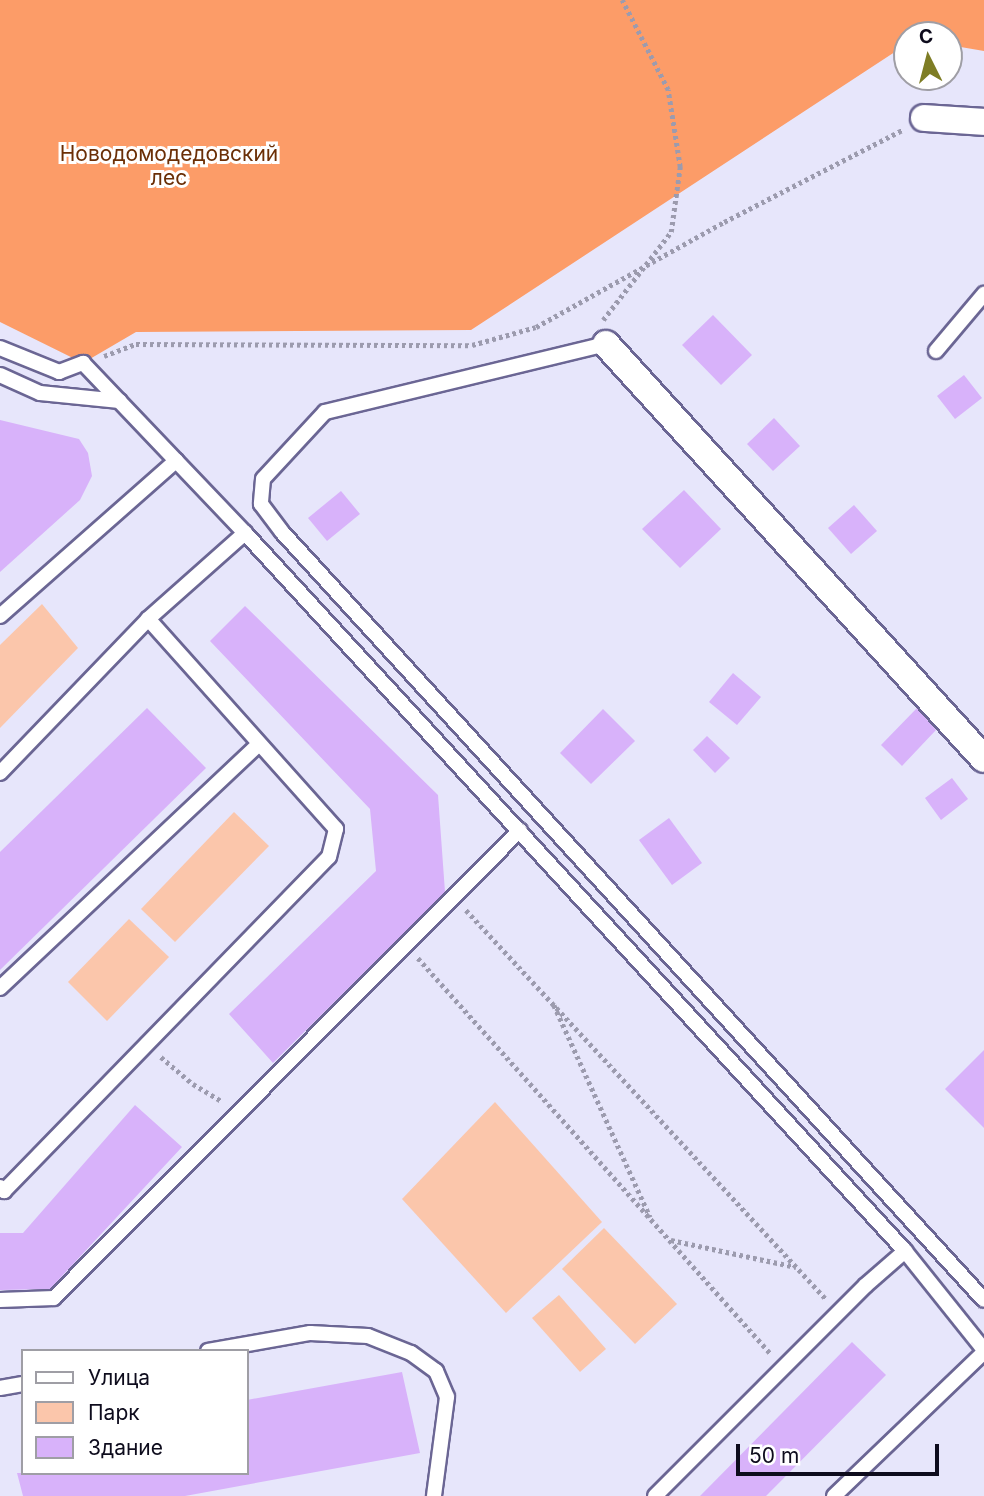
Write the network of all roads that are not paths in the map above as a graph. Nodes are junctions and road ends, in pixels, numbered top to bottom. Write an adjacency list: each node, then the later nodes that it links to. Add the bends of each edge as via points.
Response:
1 (924, 118): 2 (street)
2 (984, 122)
3 (984, 294): 6 (lane)
4 (606, 344): 14 (street); 21 (lane, via 325,412 264,479 261,503)
5 (0, 348): 8 (lane, via 59,372 83,363)
6 (936, 351)
7 (0, 375): 8 (lane, via 40,393)
8 (120, 401): 9 (lane)
9 (176, 461): 10 (lane); 11 (lane)
10 (245, 533): 12 (lane); 16 (lane)
11 (0, 616)
12 (148, 619): 13 (lane); 15 (lane)
13 (260, 744): 17 (lane); 18 (lane, via 336,829 329,858 4,1191)
14 (984, 759)
15 (0, 773)
16 (520, 830): 19 (lane); 20 (lane, via 54,1298)
17 (0, 988)
18 (0, 1187)
19 (905, 1251): 23 (lane); 27 (lane)
20 (0, 1300)
21 (984, 1300)
22 (219, 1349): 26 (lane, via 310,1333 368,1336 411,1353 436,1371 447,1397)
23 (984, 1351): 28 (lane)
24 (21, 1384): 25 (lane)
25 (0, 1388)
26 (434, 1496)
27 (655, 1496)
28 (834, 1496)

